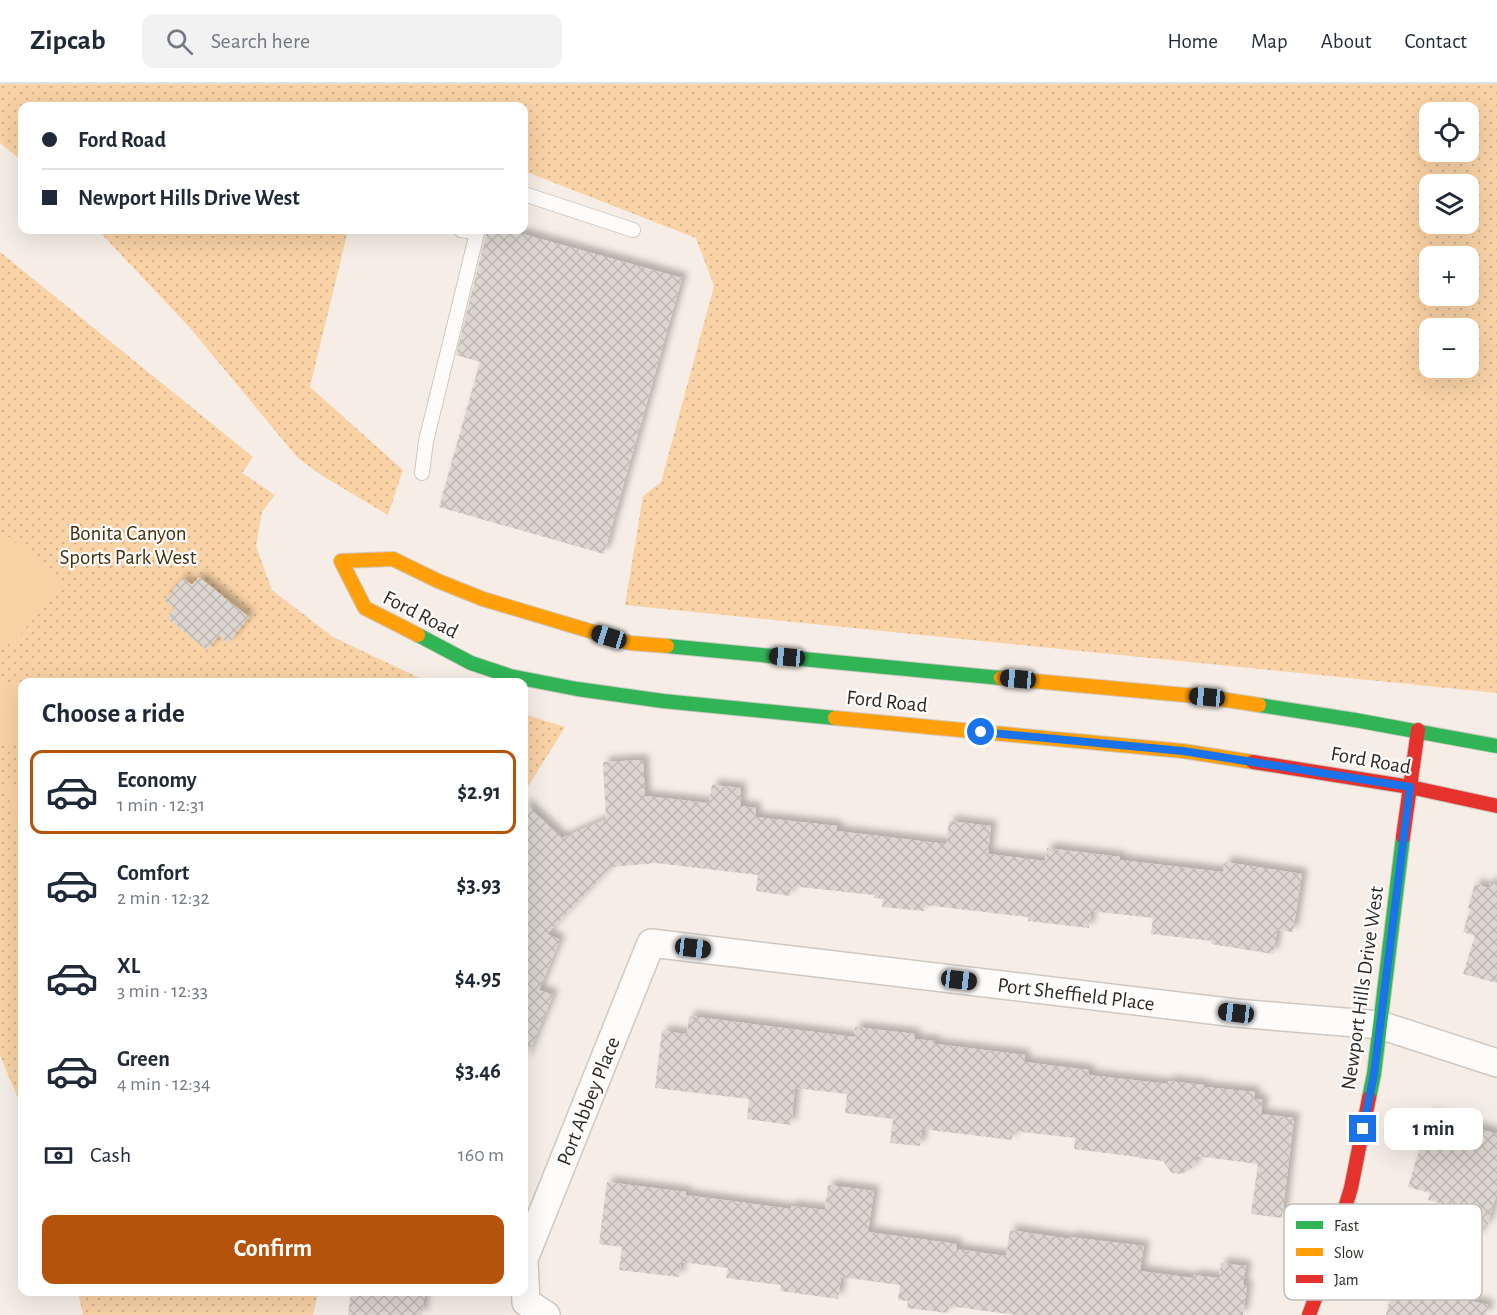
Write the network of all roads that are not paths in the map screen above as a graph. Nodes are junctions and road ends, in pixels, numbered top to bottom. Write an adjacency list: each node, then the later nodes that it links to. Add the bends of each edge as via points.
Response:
1 (528, 195): 2 (lane)
2 (633, 230)
3 (477, 234): 4 (lane, via 426,441)
4 (422, 473)
5 (520, 678): 7 (street, Ford Road, via 471,663 365,609 341,561 393,559 483,599 630,643 1207,697)
6 (528, 680): 9 (street, Ford Road, via 663,701 1183,751)
7 (1418, 730): 8 (street, Ford Road); 9 (street, Newport Hills Drive West)
8 (1497, 746)
9 (1410, 787): 10 (street, Ford Road); 12 (street, Newport Hills Drive West)
10 (1497, 806)
11 (651, 943): 12 (street, Port Sheffield Place, via 1236,1013); 15 (street, Port Abbey Place)
12 (1380, 1025): 13 (street, Port Sheffield Place); 14 (street, Newport Hills Drive West, via 1374,1074)
13 (1497, 1063)
14 (1346, 1204)
15 (528, 1250)
16 (526, 1296): 18 (street, Port Abbey Place, via 526,1302)
17 (1315, 1300): 19 (street, Newport Hills Drive West)
18 (546, 1315)
19 (1309, 1315)

